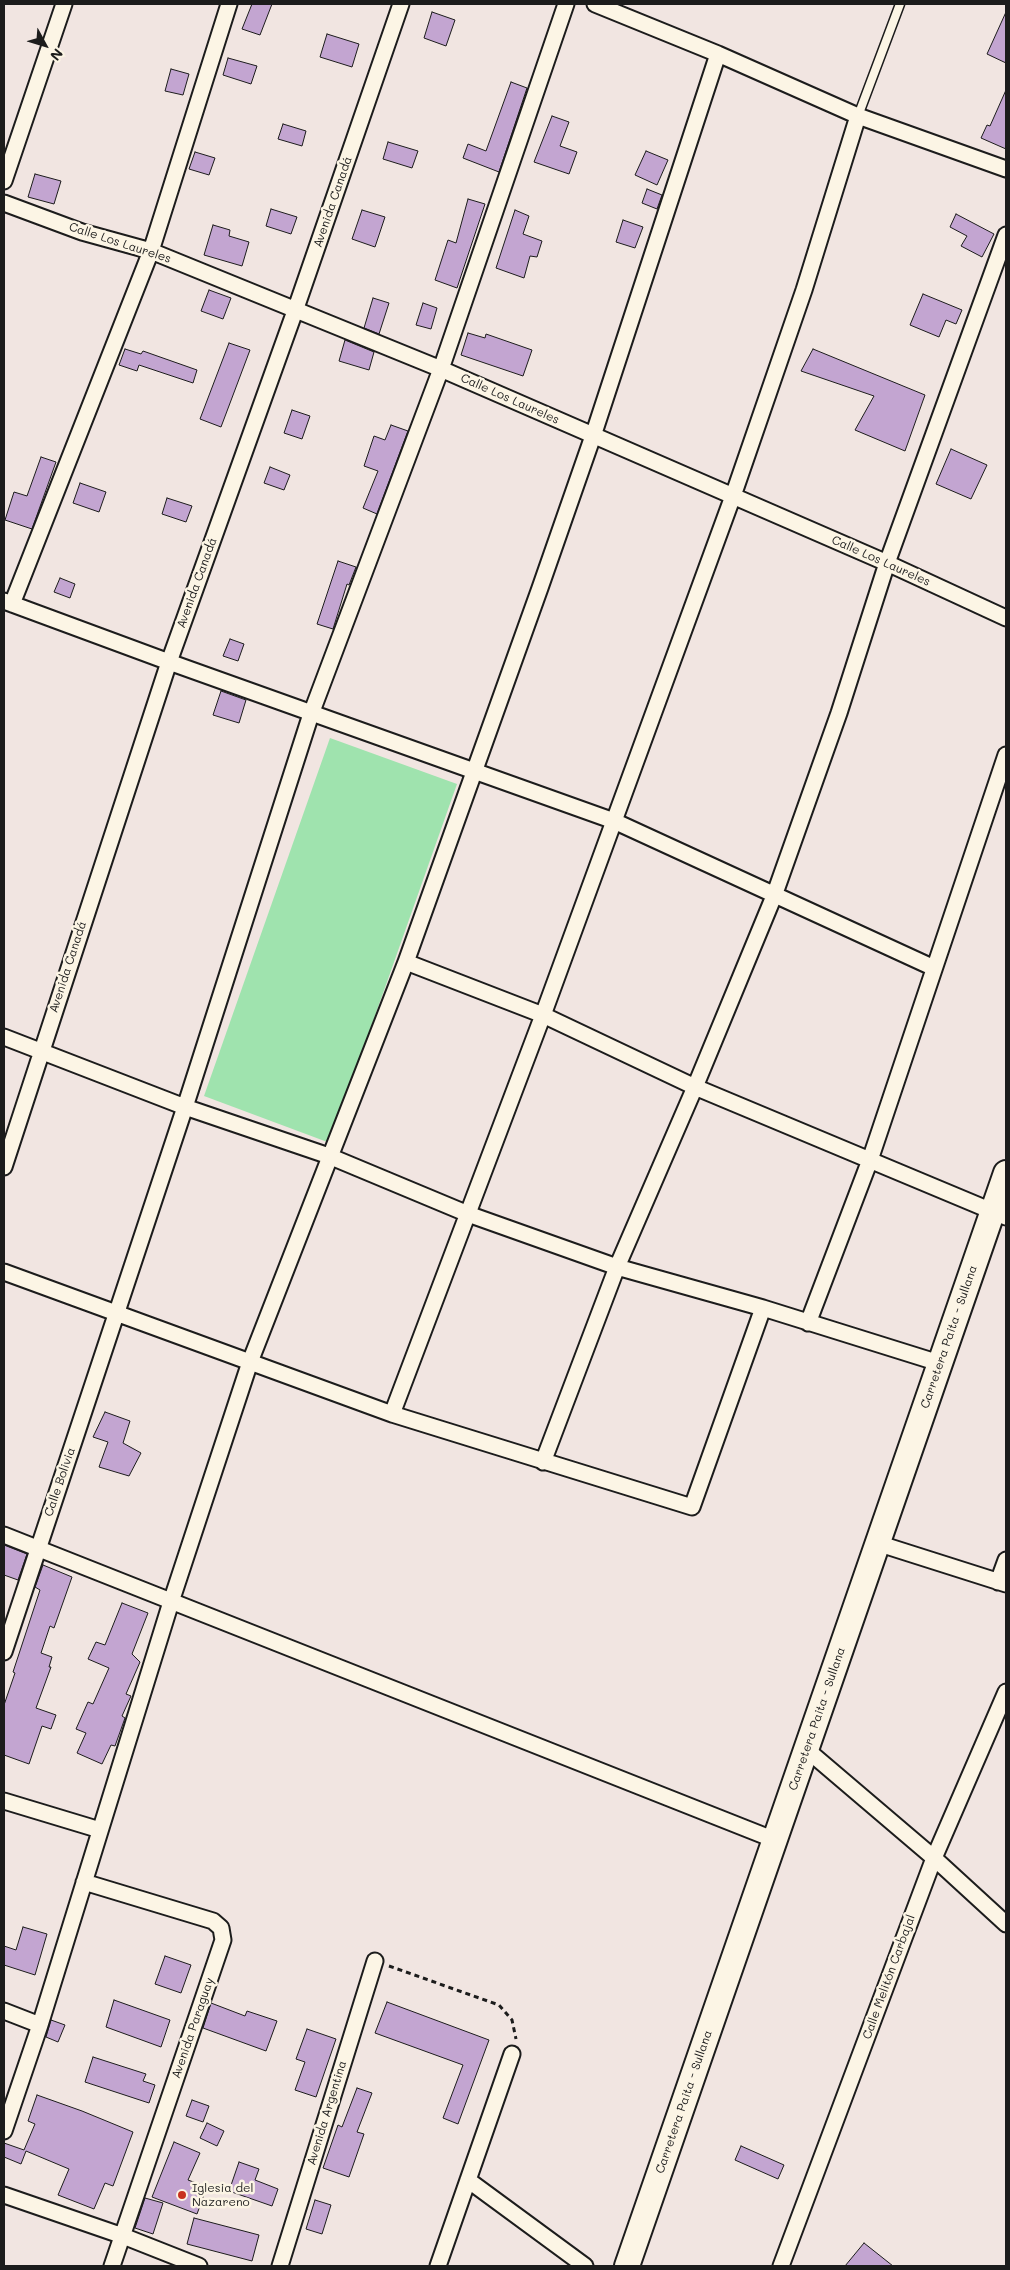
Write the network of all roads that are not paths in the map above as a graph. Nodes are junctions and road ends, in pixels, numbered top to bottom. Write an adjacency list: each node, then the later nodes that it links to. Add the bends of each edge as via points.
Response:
1 (64, 4): 10 (street)
2 (230, 4): 13 (street)
3 (401, 4): 14 (street, Avenida Canadá)
4 (566, 4): 15 (street, Calle Bolivia)
5 (595, 4): 7 (street)
6 (900, 4): 8 (lane)
7 (718, 54): 8 (street); 16 (street)
8 (858, 116): 9 (street); 17 (street, via 804,290)
9 (1006, 169)
10 (4, 181)
11 (4, 204): 13 (street, Calle Los Laureles, via 82,232)
12 (1006, 235): 18 (street)
13 (151, 250): 14 (street, Calle Los Laureles); 19 (street)
14 (295, 311): 15 (street, Calle Los Laureles); 21 (street, Avenida Canadá)
15 (441, 369): 16 (street, Calle Los Laureles); 22 (street, Calle Bolivia)
16 (593, 436): 17 (street, Calle Los Laureles); 24 (street)
17 (733, 496): 18 (street, Calle Los Laureles); 25 (street)
18 (887, 563): 20 (street, Calle Los Laureles); 26 (street, via 839,713)
19 (8, 602): 21 (street)
20 (1006, 618)
21 (169, 662): 22 (street); 31 (street, Avenida Canadá)
22 (311, 714): 24 (street); 33 (street, Calle Bolivia)
23 (1006, 755): 28 (street)
24 (473, 770): 25 (street); 27 (street)
25 (614, 821): 26 (street); 29 (street)
26 (774, 896): 28 (street); 32 (street)
27 (406, 962): 29 (street); 34 (street)
28 (934, 968): 35 (street)
29 (543, 1015): 32 (street); 38 (street)
30 (4, 1038): 31 (street)
31 (40, 1050): 33 (street); 36 (street, Avenida Canadá)
32 (695, 1087): 35 (street); 40 (street)
33 (185, 1107): 34 (street); 43 (street, Calle Bolivia)
34 (329, 1156): 38 (street); 45 (street)
35 (870, 1160): 39 (street); 44 (street)
36 (4, 1166)
37 (1006, 1173): 39 (main road, Carretera Paita - Sullana)
38 (468, 1214): 40 (street); 47 (street)
39 (1000, 1214): 46 (main road, Carretera Paita - Sullana)
40 (617, 1267): 42 (street); 48 (street)
41 (4, 1272): 43 (street)
42 (764, 1308): 44 (street); 48 (street, via 692,1507)
43 (117, 1313): 45 (street); 51 (street, Calle Bolivia)
44 (808, 1323): 46 (street)
45 (250, 1362): 47 (street); 54 (street)
46 (939, 1363): 50 (main road, Carretera Paita - Sullana)
47 (392, 1414): 48 (street)
48 (543, 1462)
49 (4, 1535): 51 (street)
50 (877, 1543): 53 (street); 57 (main road, Carretera Paita - Sullana)
51 (38, 1548): 54 (street); 55 (street, Calle Bolivia)
52 (1006, 1560): 53 (street)
53 (1002, 1583)
54 (171, 1602): 59 (street); 60 (street)
55 (4, 1652)
56 (1006, 1692): 61 (street, Calle Melitón Carbajal)
57 (806, 1749): 60 (main road, Carretera Paita - Sullana); 61 (street)
58 (4, 1801): 59 (street)
59 (100, 1830): 62 (street)
60 (775, 1840): 77 (main road, Carretera Paita - Sullana)
61 (934, 1858): 63 (street); 78 (street, Calle Melitón Carbajal)
62 (84, 1882): 66 (street); 71 (street, Avenida Paraguay, via 213,1921 221,1928 223,1940)
63 (1006, 1924)
64 (375, 1961): 74 (street, Avenida Argentina)
65 (4, 2011): 66 (street)
66 (40, 2025): 68 (street)
67 (512, 2054): 69 (street)
68 (4, 2131)
69 (468, 2180): 75 (street); 76 (street)
70 (4, 2194): 71 (street)
71 (123, 2236): 72 (street, Avenida Paraguay); 73 (street)
72 (112, 2266)
73 (199, 2266)
74 (280, 2266)
75 (438, 2266)
76 (586, 2266)
77 (628, 2266)
78 (781, 2266)

